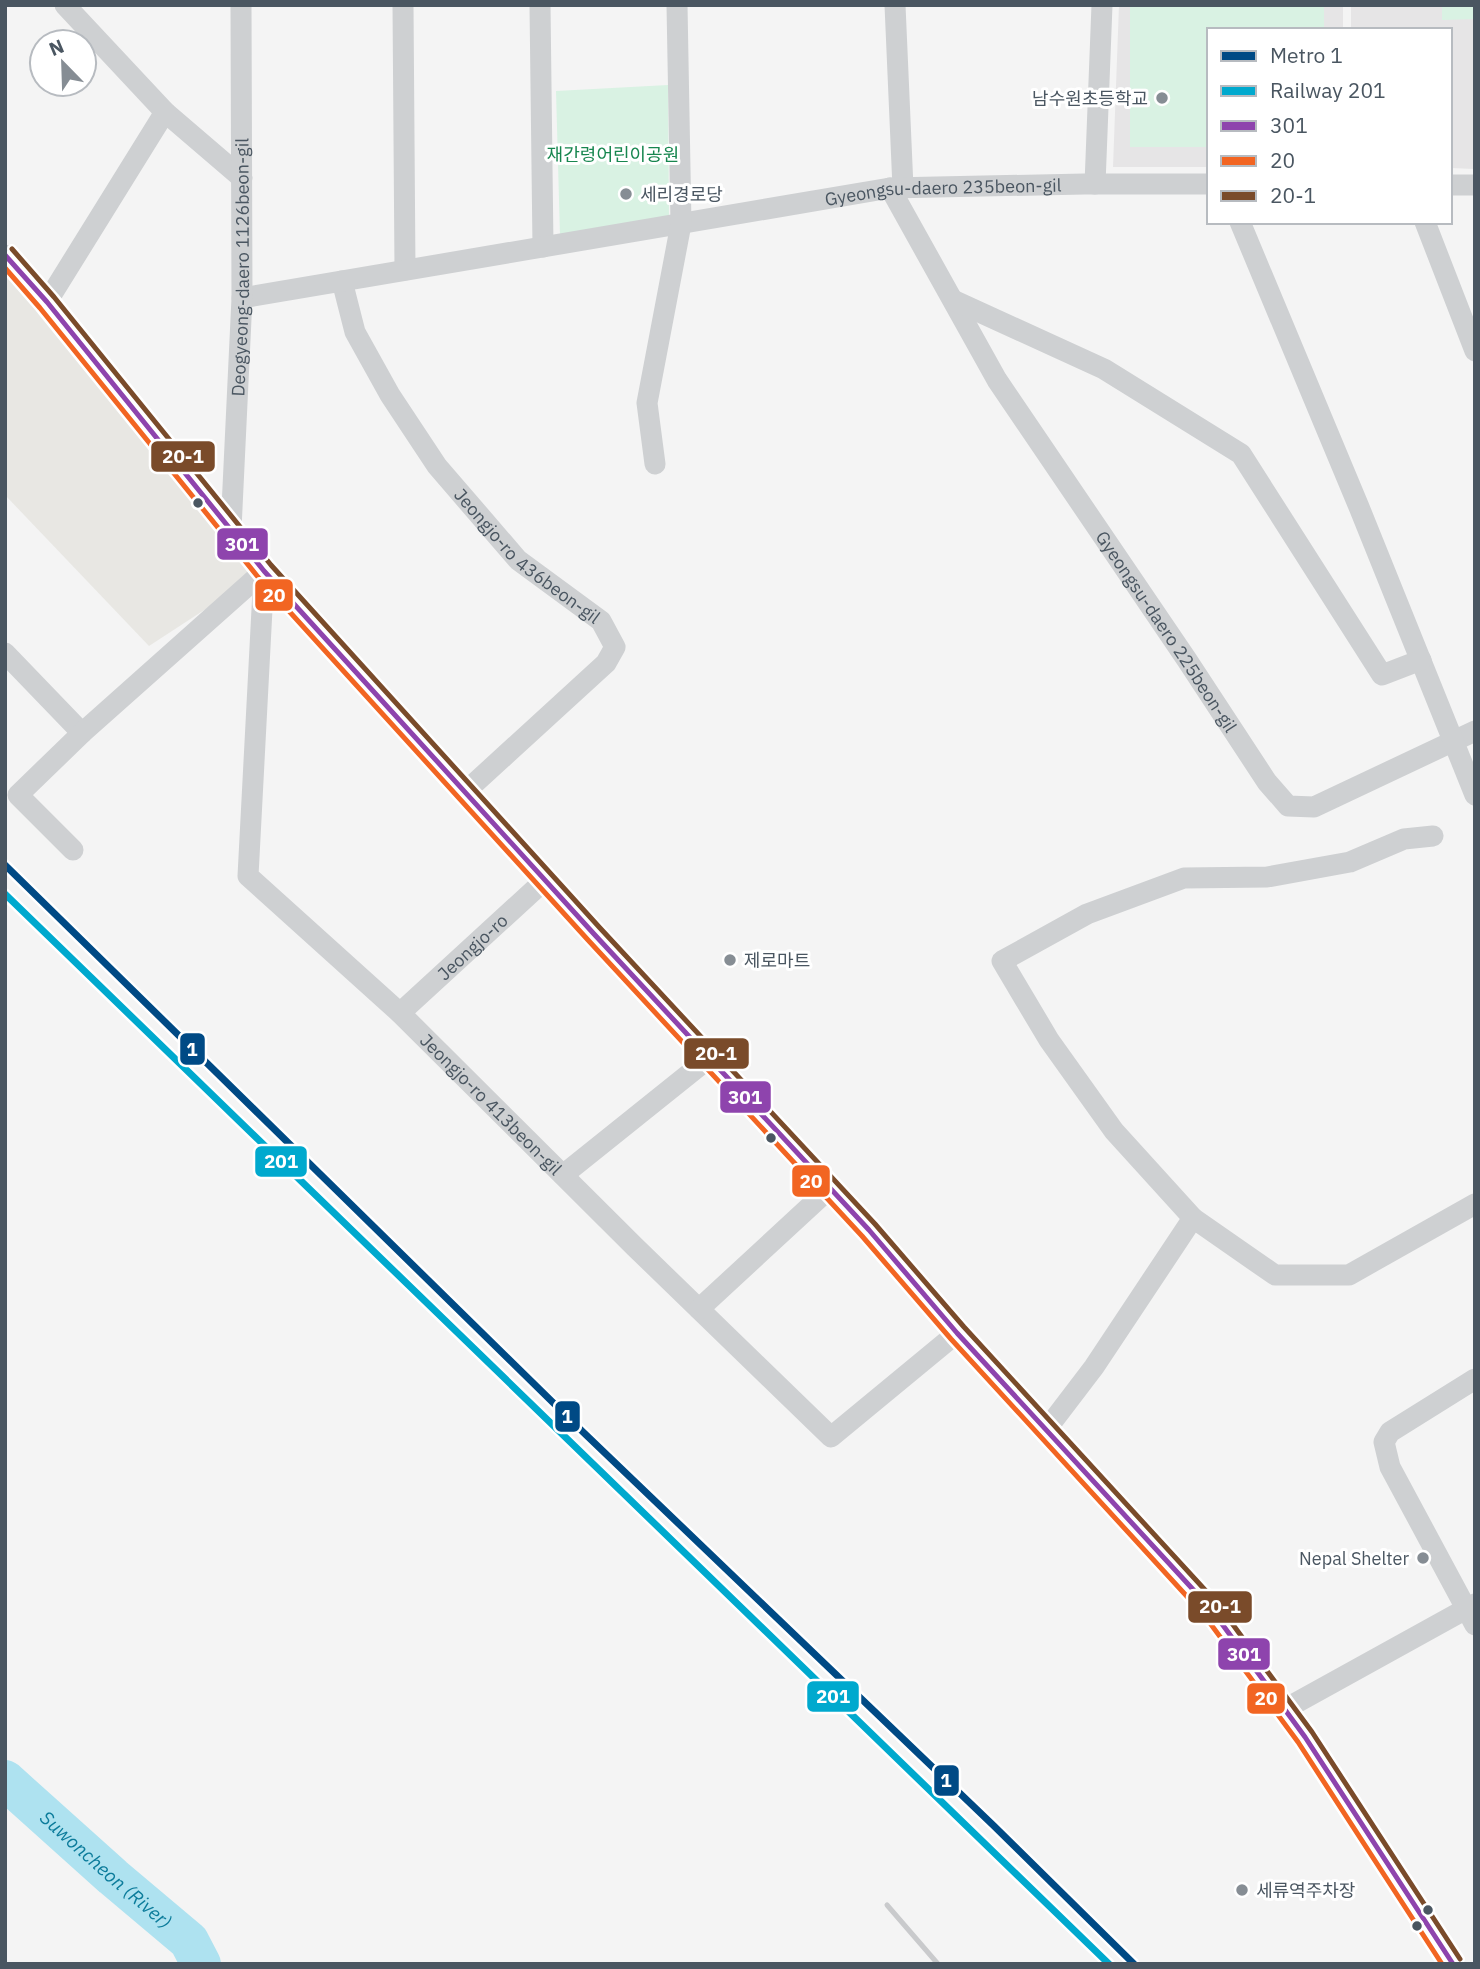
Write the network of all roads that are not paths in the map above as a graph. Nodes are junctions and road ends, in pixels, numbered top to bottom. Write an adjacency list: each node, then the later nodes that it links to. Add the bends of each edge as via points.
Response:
1 (65, 5): 8 (street)
2 (241, 5): 9 (street, Deogyeong-daero 1126beon-gil)
3 (403, 5): 20 (street)
4 (540, 5): 18 (street)
5 (677, 5): 15 (street)
6 (895, 5): 14 (street)
7 (1102, 5): 10 (street)
8 (165, 112): 9 (street); 24 (street)
9 (242, 178): 22 (street, Deogyeong-daero 1126beon-gil)
10 (1095, 184): 11 (street, Gyeongsu-daero 235beon-gil); 14 (street, Gyeongsu-daero 235beon-gil)
11 (1207, 184)
12 (1452, 185): 13 (street)
13 (1475, 185)
14 (896, 188): 15 (street, Gyeongsu-daero 235beon-gil); 23 (street, Gyeongsu-daero 225beon-gil)
15 (681, 223): 18 (street, Gyeongsu-daero 235beon-gil); 26 (street, via 648,403)
16 (1241, 224): 30 (street)
17 (1426, 224): 25 (street)
18 (543, 247): 20 (street, Gyeongsu-daero 235beon-gil)
19 (5, 254): 24 (street)
20 (405, 270): 21 (street, Gyeongsu-daero 235beon-gil)
21 (342, 281): 22 (street, Gyeongsu-daero 235beon-gil); 34 (street, Jeongjo-ro 436beon-gil, via 355,332 437,466 518,560 601,621 615,647 606,663)
22 (242, 298): 27 (street, Deogyeong-daero 1126beon-gil)
23 (953, 300): 30 (street, via 1104,369 1241,454 1382,675); 33 (street, Gyeongsu-daero 225beon-gil, via 1012,402 1267,782 1288,806 1314,807)
24 (47, 302): 27 (street)
25 (1475, 351)
26 (655, 464)
27 (231, 529): 28 (street)
28 (264, 571): 32 (street); 34 (street); 39 (street, Jeongjo-ro 413beon-gil, via 248,876)
29 (5, 653): 32 (street)
30 (1421, 660): 33 (street)
31 (1475, 731): 33 (street, Gyeongsu-daero 225beon-gil)
32 (82, 733): 37 (street, via 18,795)
33 (1453, 741): 35 (street)
34 (465, 792): 38 (street)
35 (1475, 795)
36 (1433, 835): 44 (street, via 1404,839 1350,862 1268,877 1184,878 1087,914 1002,961 1049,1040 1114,1131)
37 (73, 850)
38 (545, 880): 39 (street, Jeongjo-ro); 40 (street)
39 (400, 1013): 41 (street, Jeongjo-ro 413beon-gil)
40 (709, 1058): 41 (street); 42 (street)
41 (563, 1175): 45 (street, Jeongjo-ro 413beon-gil)
42 (830, 1188): 45 (street); 46 (street)
43 (1475, 1204): 44 (street, via 1349,1275 1275,1275)
44 (1193, 1218): 48 (street, via 1094,1367)
45 (699, 1309): 46 (street, Jeongjo-ro 413beon-gil, via 831,1437)
46 (957, 1333): 48 (street)
47 (1475, 1379): 49 (street, via 1390,1432 1384,1442 1390,1467)
48 (1046, 1430): 50 (street, via 1211,1609)
49 (1472, 1613): 50 (street)
50 (1284, 1709): 51 (street)
51 (1453, 1964)

